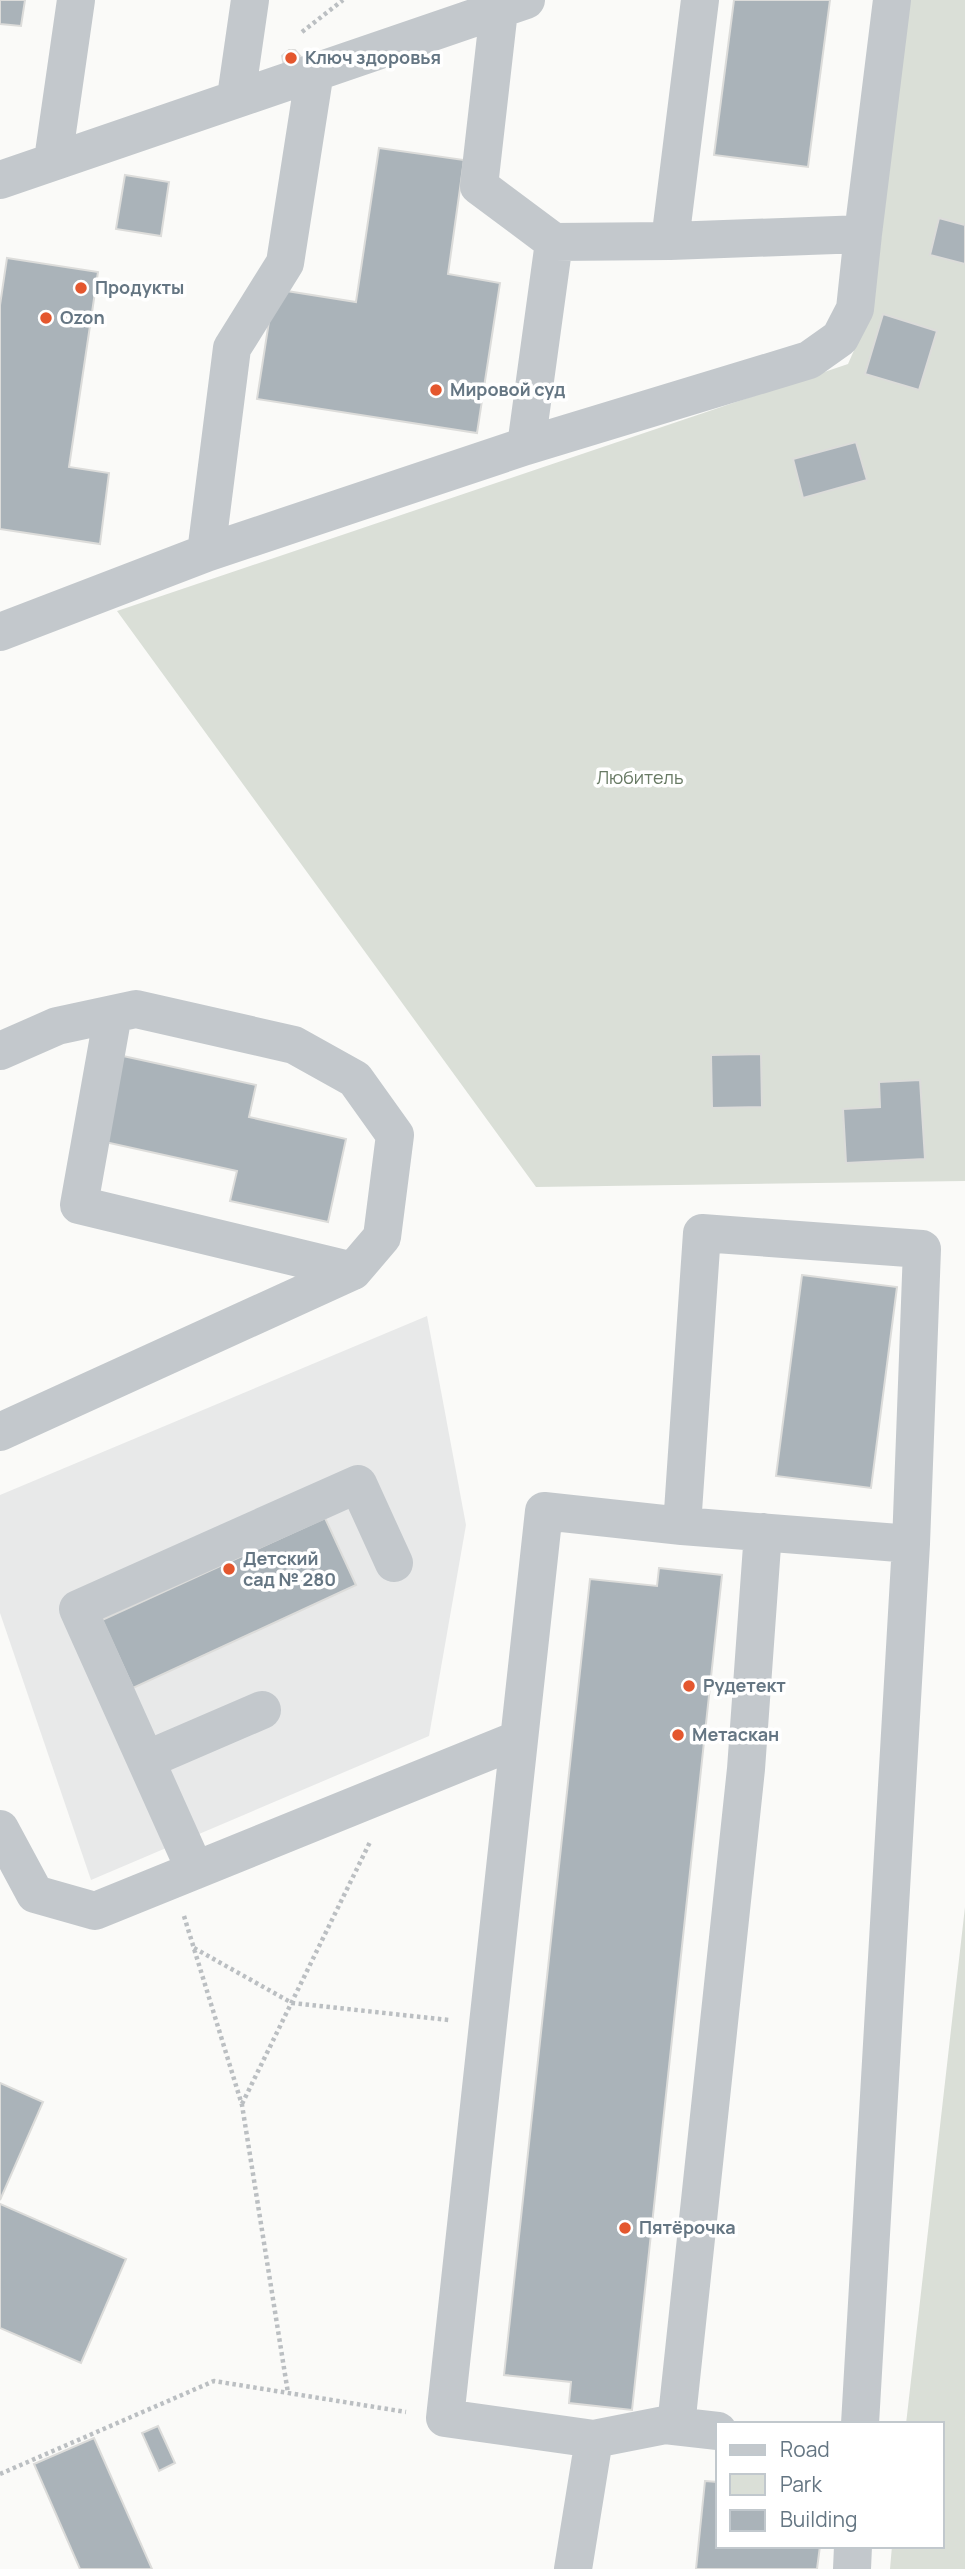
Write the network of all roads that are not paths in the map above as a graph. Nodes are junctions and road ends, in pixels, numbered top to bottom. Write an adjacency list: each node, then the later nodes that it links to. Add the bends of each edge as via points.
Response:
1 (76, 0): 8 (lane)
2 (250, 0): 7 (lane)
3 (700, 0): 11 (lane)
4 (892, 0): 10 (lane)
5 (512, 5): 6 (lane); 12 (lane, via 479,186)
6 (315, 71): 7 (lane); 14 (lane, via 285,263 232,348)
7 (236, 97): 8 (lane)
8 (52, 160): 9 (lane)
9 (0, 180)
10 (863, 234): 11 (lane); 13 (lane, via 855,309 840,338 809,360)
11 (670, 241): 12 (lane)
12 (554, 242): 13 (lane)
13 (526, 446): 14 (lane)
14 (206, 553): 15 (lane)
15 (0, 632)
16 (113, 1014): 17 (lane, via 57,1026); 18 (lane, via 136,1009 294,1045 355,1079 395,1135 382,1237); 18 (lane, via 79,1205)
17 (0, 1051)
18 (353, 1271): 19 (lane)
19 (0, 1432)
20 (682, 1526): 21 (lane); 22 (lane, via 702,1233 922,1249); 25 (lane, via 544,1511)
21 (763, 1532): 22 (lane); 30 (lane, via 746,1769)
22 (911, 1544): 29 (lane)
23 (394, 1563): 26 (lane, via 358,1483 78,1609)
24 (262, 1710): 26 (lane)
25 (519, 1739): 28 (lane); 32 (lane, via 445,2418)
26 (146, 1760): 28 (lane)
27 (0, 1829): 28 (lane, via 35,1894 94,1911)
28 (184, 1875)
29 (860, 2422)
30 (676, 2426): 31 (lane); 32 (lane)
31 (716, 2431)
32 (594, 2439): 34 (lane)
33 (853, 2548): 35 (lane)
34 (573, 2569)
35 (852, 2569)

